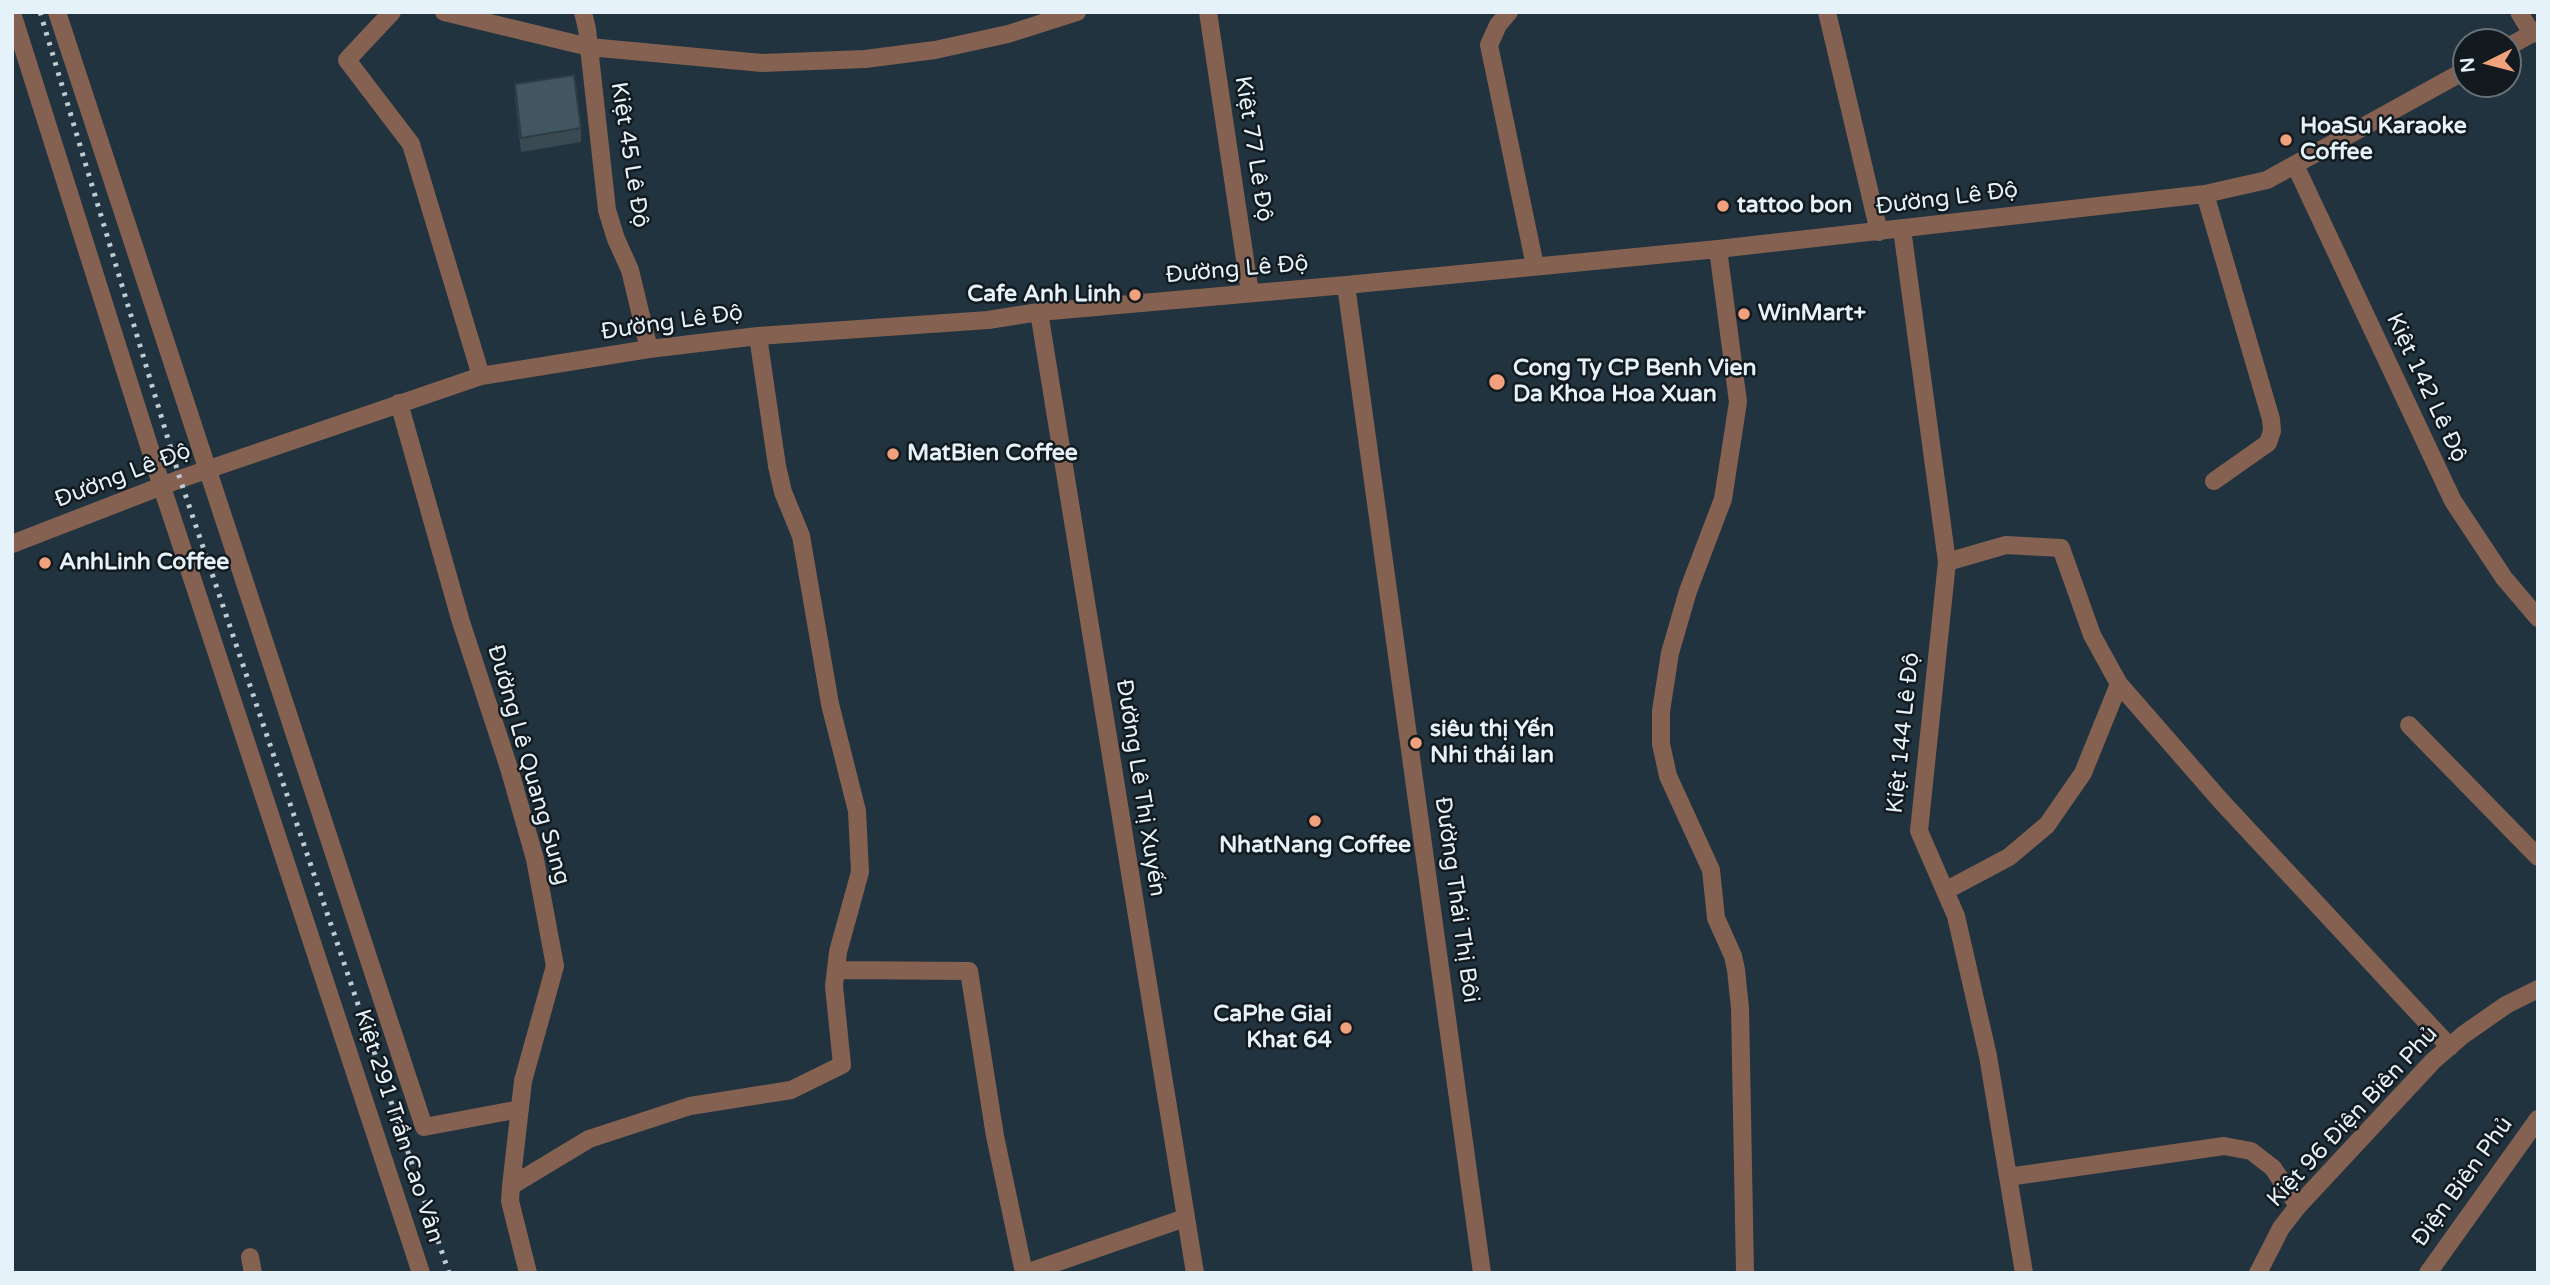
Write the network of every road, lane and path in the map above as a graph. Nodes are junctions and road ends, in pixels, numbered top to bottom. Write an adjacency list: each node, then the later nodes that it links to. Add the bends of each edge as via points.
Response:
1 (57, 12): 27 (street)
2 (392, 12): 25 (street, via 347,61 411,144)
3 (583, 12): 12 (street, Kiệt 45 Lê Độ)
4 (1077, 12): 12 (street, via 996,37 865,59 762,63)
5 (1208, 12): 21 (street, Kiệt 77 Lê Độ)
6 (1509, 12): 19 (street, via 1489,45)
7 (1827, 12): 17 (street)
8 (2519, 12): 11 (street)
9 (12, 13): 29 (street, Kiệt 291 Trần Cao Vân)
10 (447, 13): 12 (street)
11 (2535, 32)
12 (589, 47): 24 (street, Kiệt 45 Lê Độ, via 607,210 631,270)
13 (2452, 78): 14 (street, Đường Lê Độ)
14 (2294, 165): 15 (street, Đường Lê Độ, via 2267,180); 32 (street, Kiệt 142 Lê Độ, via 2453,501 2504,578)
15 (2205, 194): 16 (street, Đường Lê Độ); 28 (street, via 2272,431 2268,443)
16 (1902, 229): 17 (street, Đường Lê Độ); 31 (street, Kiệt 144 Lê Độ)
17 (1879, 232): 18 (street, Đường Lê Độ)
18 (1718, 249): 19 (street, Đường Lê Độ); 51 (street, via 1738,402 1723,499 1670,653 1661,744 1668,776 1711,870 1716,918 1736,970)
19 (1535, 266): 20 (street, Đường Lê Độ)
20 (1346, 285): 21 (street, Đường Lê Độ); 50 (street, Đường Thái Thị Bôi)
21 (1251, 293): 22 (street, Đường Lê Độ)
22 (1039, 312): 23 (street, Đường Lê Độ, via 988,320); 45 (street, Đường Lê Thị Xuyến)
23 (758, 336): 24 (street, Đường Lê Độ); 37 (street, via 777,466 801,536 830,704 857,811 860,872)
24 (649, 349): 25 (street, Đường Lê Độ)
25 (481, 376): 26 (street, Đường Lê Độ)
26 (399, 403): 27 (street, Đường Lê Độ); 40 (street, Đường Lê Quang Sung, via 535,859 555,966 523,1081)
27 (206, 470): 29 (street, Đường Lê Độ); 40 (street, via 424,1127)
28 (2214, 481)
29 (162, 487): 30 (street, Đường Lê Độ); 46 (street, Kiệt 291 Trần Cao Vân)
30 (12, 544)
31 (1947, 562): 33 (street, via 2006,545 2061,548 2092,635); 36 (street, Kiệt 144 Lê Độ, via 1919,831)
32 (2538, 618)
33 (2119, 684): 36 (street, via 2083,773 2047,825 2009,857); 39 (street, via 2221,802)
34 (2409, 725): 35 (street)
35 (2538, 857)
36 (1945, 891): 42 (street, Kiệt 144 Lê Độ, via 1956,916 1988,1056)
37 (836, 970): 43 (street, via 842,1065 791,1090 690,1106 589,1139); 48 (street, via 968,971 995,1136)
38 (2538, 989): 39 (street, Kiệt 96 Điện Biên Phủ, via 2506,1005)
39 (2450, 1047): 44 (street, Kiệt 96 Điện Biên Phủ)
40 (520, 1109): 43 (street, Đường Lê Quang Sung)
41 (2538, 1119): 54 (street, Điện Biên Phủ)
42 (2008, 1177): 44 (street, via 2224,1146 2250,1151 2273,1168); 52 (street, Kiệt 144 Lê Độ)
43 (511, 1186): 47 (street, Đường Lê Quang Sung, via 510,1201)
44 (2298, 1206): 53 (street, Kiệt 96 Điện Biên Phủ)
45 (1185, 1218): 48 (street); 49 (street, Đường Lê Thị Xuyến)
46 (421, 1273)
47 (527, 1273)
48 (1025, 1273)
49 (1195, 1273)
50 (1482, 1273)
51 (1745, 1273)
52 (2024, 1273)
53 (2258, 1273)
54 (2428, 1273)

